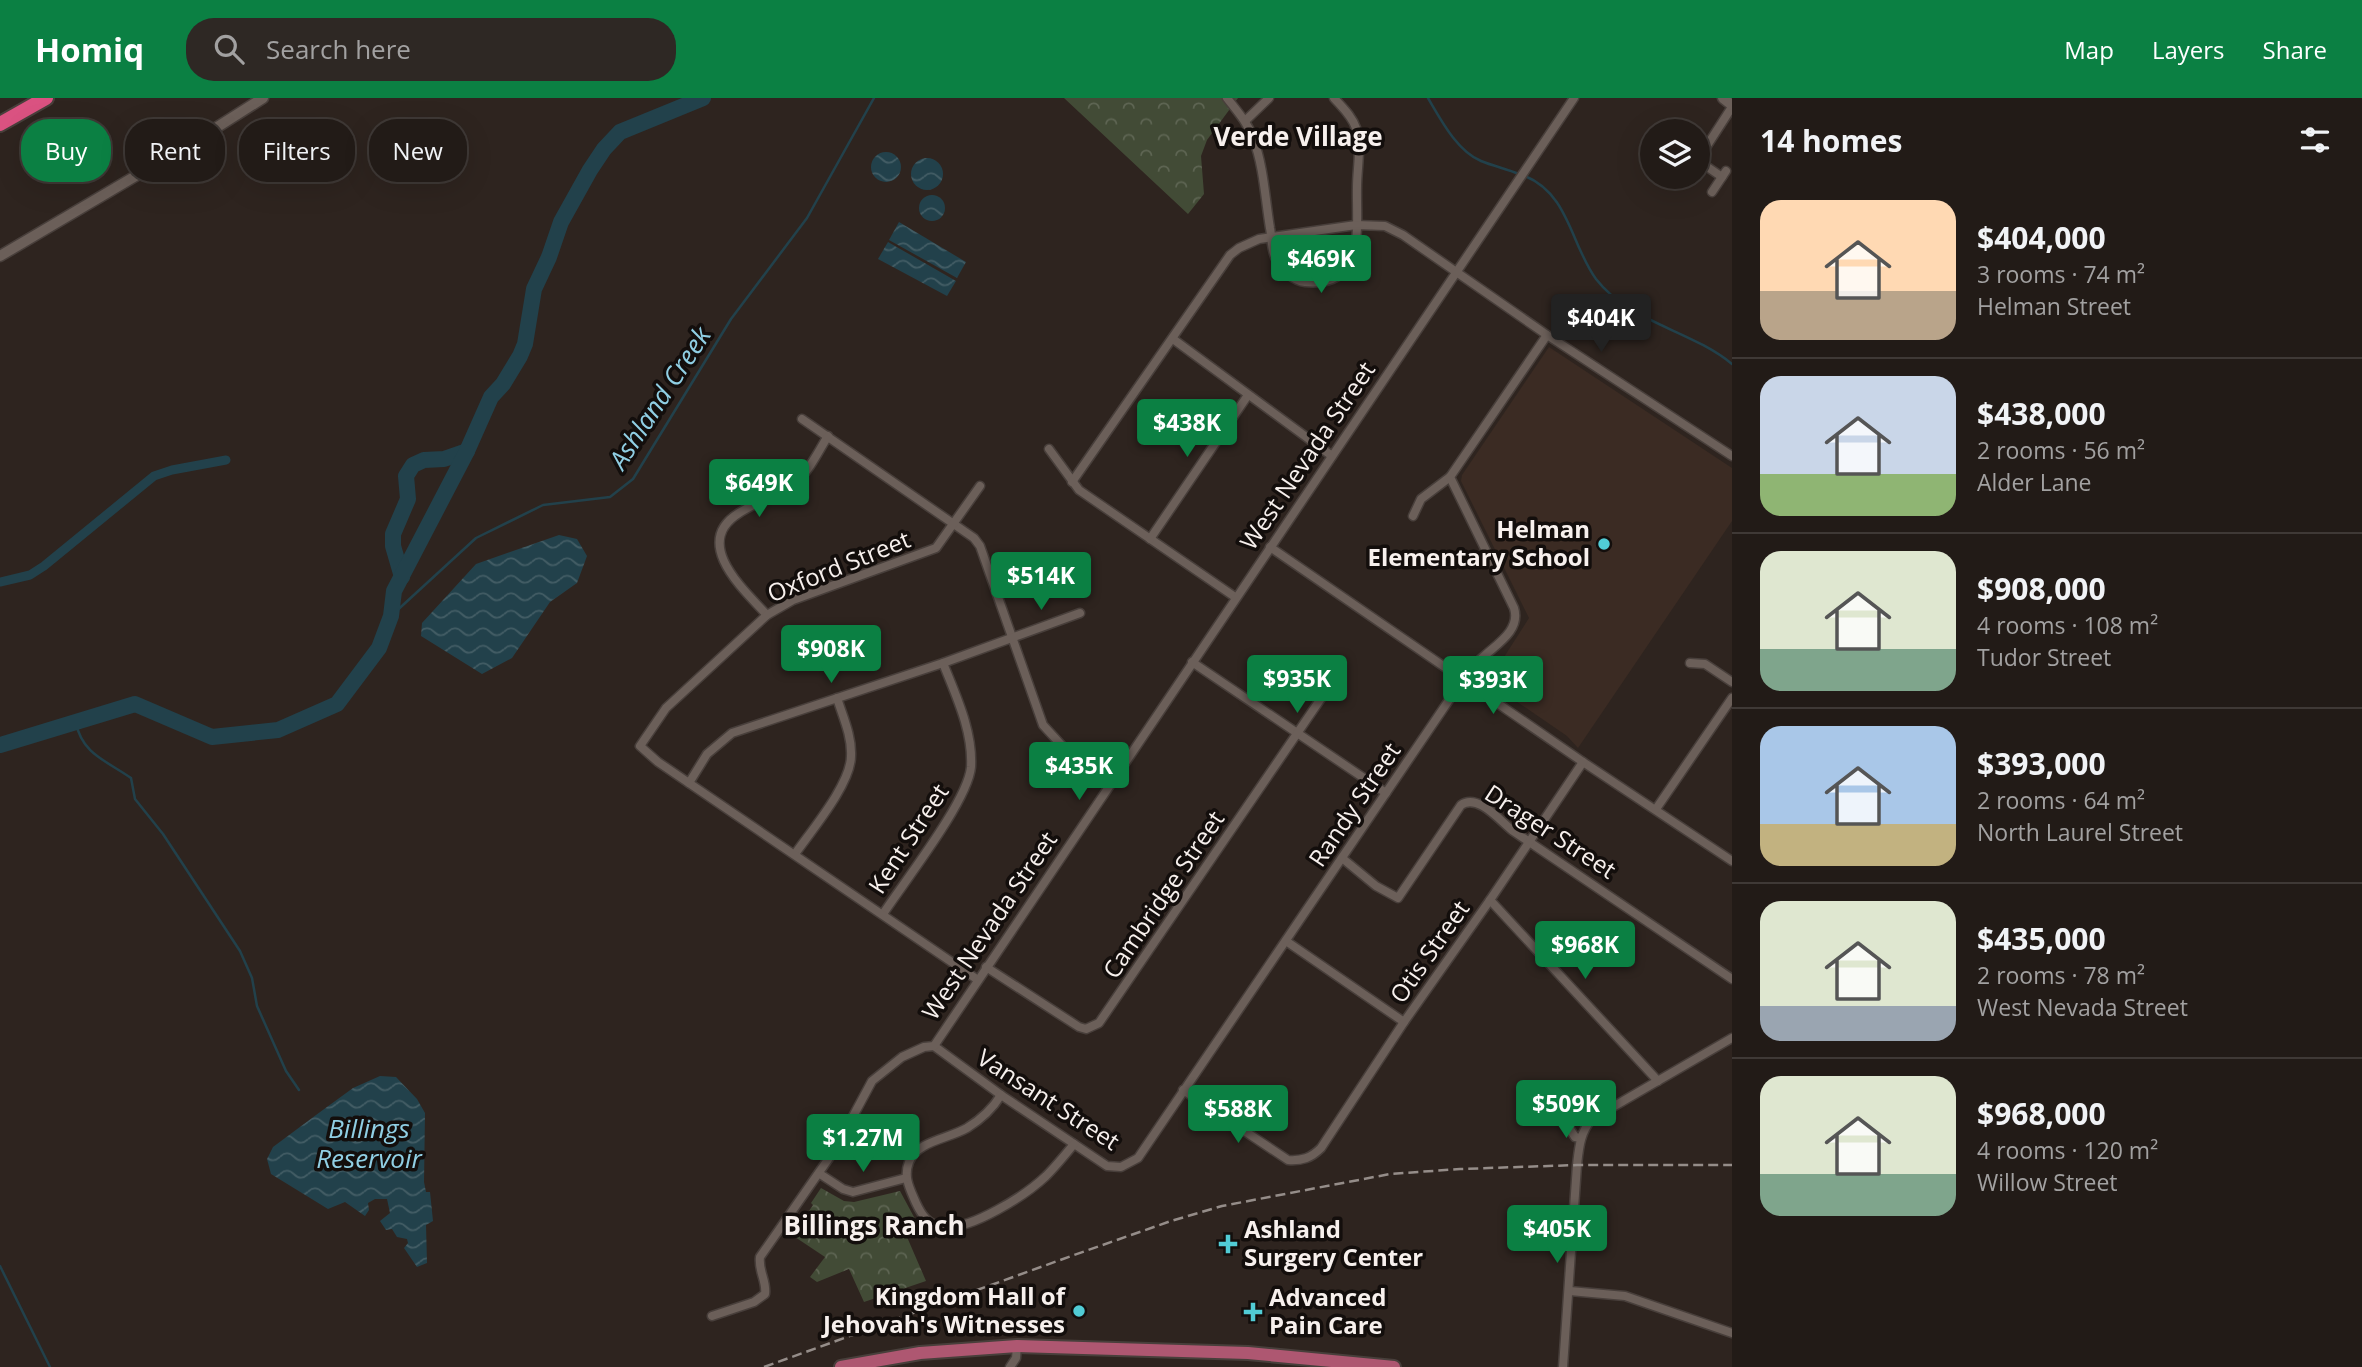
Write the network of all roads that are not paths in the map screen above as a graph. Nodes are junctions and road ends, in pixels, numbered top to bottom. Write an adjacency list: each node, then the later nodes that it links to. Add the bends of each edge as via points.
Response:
1 (46, 98): 10 (highway)
2 (263, 98): 14 (street)
3 (1227, 98): 9 (street)
4 (1269, 98): 9 (street)
5 (1334, 98): 12 (street, via 1357,132)
6 (1574, 98): 15 (street, West Nevada Street)
7 (1723, 98): 8 (street)
8 (1732, 106): 11 (street, via 1701,155 1706,166 1724,174)
9 (1245, 121): 13 (street, via 1261,167)
10 (0, 124)
11 (1712, 192)
12 (1356, 225): 13 (street); 13 (street, via 1357,244 1351,262 1339,274 1320,281 1299,281 1288,273 1277,261); 15 (street, via 1392,229)
13 (1272, 237): 17 (street, via 1247,243 1230,255)
14 (0, 256)
15 (1457, 273): 16 (street); 22 (street, West Nevada Street)
16 (1546, 335): 23 (street); 24 (street)
17 (1173, 339): 18 (street); 25 (street)
18 (1248, 395): 22 (street); 29 (street)
19 (802, 419): 20 (street)
20 (828, 436): 28 (street); 33 (street, via 796,481 738,513 724,531 721,552 726,567)
21 (1049, 449): 25 (street)
22 (1332, 456): 30 (street, West Nevada Street)
23 (1732, 456)
24 (1450, 477): 27 (street, via 1422,499); 39 (street, Randy Street, via 1516,617 1507,635)
25 (1072, 482): 29 (street)
26 (980, 486): 28 (street, Oxford Street)
27 (1413, 516)
28 (954, 524): 33 (street, Oxford Street, via 936,548 793,600); 34 (street, via 980,546)
29 (1150, 539): 31 (street)
30 (1270, 547): 31 (street, West Nevada Street); 39 (street)
31 (1235, 597): 35 (street, West Nevada Street)
32 (1080, 613): 34 (street)
33 (767, 615): 46 (street, Oxford Street, via 666,708 640,746)
34 (1012, 638): 36 (street); 45 (street, via 1043,725 1065,749)
35 (1192, 662): 43 (street); 45 (street, West Nevada Street)
36 (943, 663): 41 (street); 54 (street, Kent Street, via 966,726 969,779)
37 (1690, 663): 40 (street, via 1705,664)
38 (1335, 678): 43 (street, Cambridge Street)
39 (1464, 678): 44 (street); 47 (street, Randy Street)
40 (1732, 681)
41 (837, 698): 46 (street, via 723,738); 50 (street, via 851,762 843,783)
42 (1732, 698): 48 (street)
43 (1298, 733): 47 (street); 56 (street, Cambridge Street, via 1099,1023 1079,1027)
44 (1583, 762): 48 (street); 49 (street, Otis Street)
45 (1111, 781): 56 (street, West Nevada Street)
46 (689, 783): 50 (street)
47 (1386, 793): 51 (street, Randy Street)
48 (1656, 809): 52 (street)
49 (1531, 841): 51 (street, Drager Street, via 1490,811 1466,801 1398,898); 53 (street, Otis Street); 57 (street, Drager Street)
50 (794, 854): 54 (street)
51 (1342, 858): 55 (street, Randy Street)
52 (1732, 861)
53 (1490, 900): 59 (street, Otis Street); 62 (street)
54 (883, 914): 58 (street)
55 (1286, 941): 59 (street); 63 (street, Randy Street)
56 (986, 967): 58 (street, West Nevada Street)
57 (1732, 979)
58 (978, 980): 61 (street, West Nevada Street)
59 (1404, 1022): 63 (street, Otis Street, via 1321,1148 1304,1159 1288,1160)
60 (1732, 1038): 62 (street)
61 (933, 1046): 64 (street, Vansant Street); 69 (street, West Nevada Street, via 902,1057 872,1081)
62 (1658, 1081): 66 (street, via 1587,1125)
63 (1183, 1090): 68 (street, Randy Street)
64 (1001, 1095): 67 (street, Vansant Street); 70 (street, via 966,1129 916,1150)
65 (1554, 1104): 66 (street, via 1575,1137)
66 (1581, 1138): 71 (street)
67 (1074, 1144): 68 (street, Vansant Street, via 1114,1168 1131,1164); 70 (street, via 1044,1178 1015,1200 952,1227 924,1218)
68 (1143, 1152)
69 (820, 1174): 70 (street, via 853,1192); 72 (street, West Nevada Street, via 761,1258 765,1294)
70 (906, 1178)
71 (1570, 1291): 73 (street, via 1625,1296); 80 (street)
72 (712, 1316)
73 (1732, 1333)
74 (1017, 1346): 75 (main road, via 939,1350); 76 (main road, via 1248,1353); 78 (street)
75 (899, 1361): 77 (main road)
76 (1374, 1366): 79 (main road)
77 (841, 1367)
78 (1010, 1367)
79 (1394, 1367)
80 (1563, 1367)

